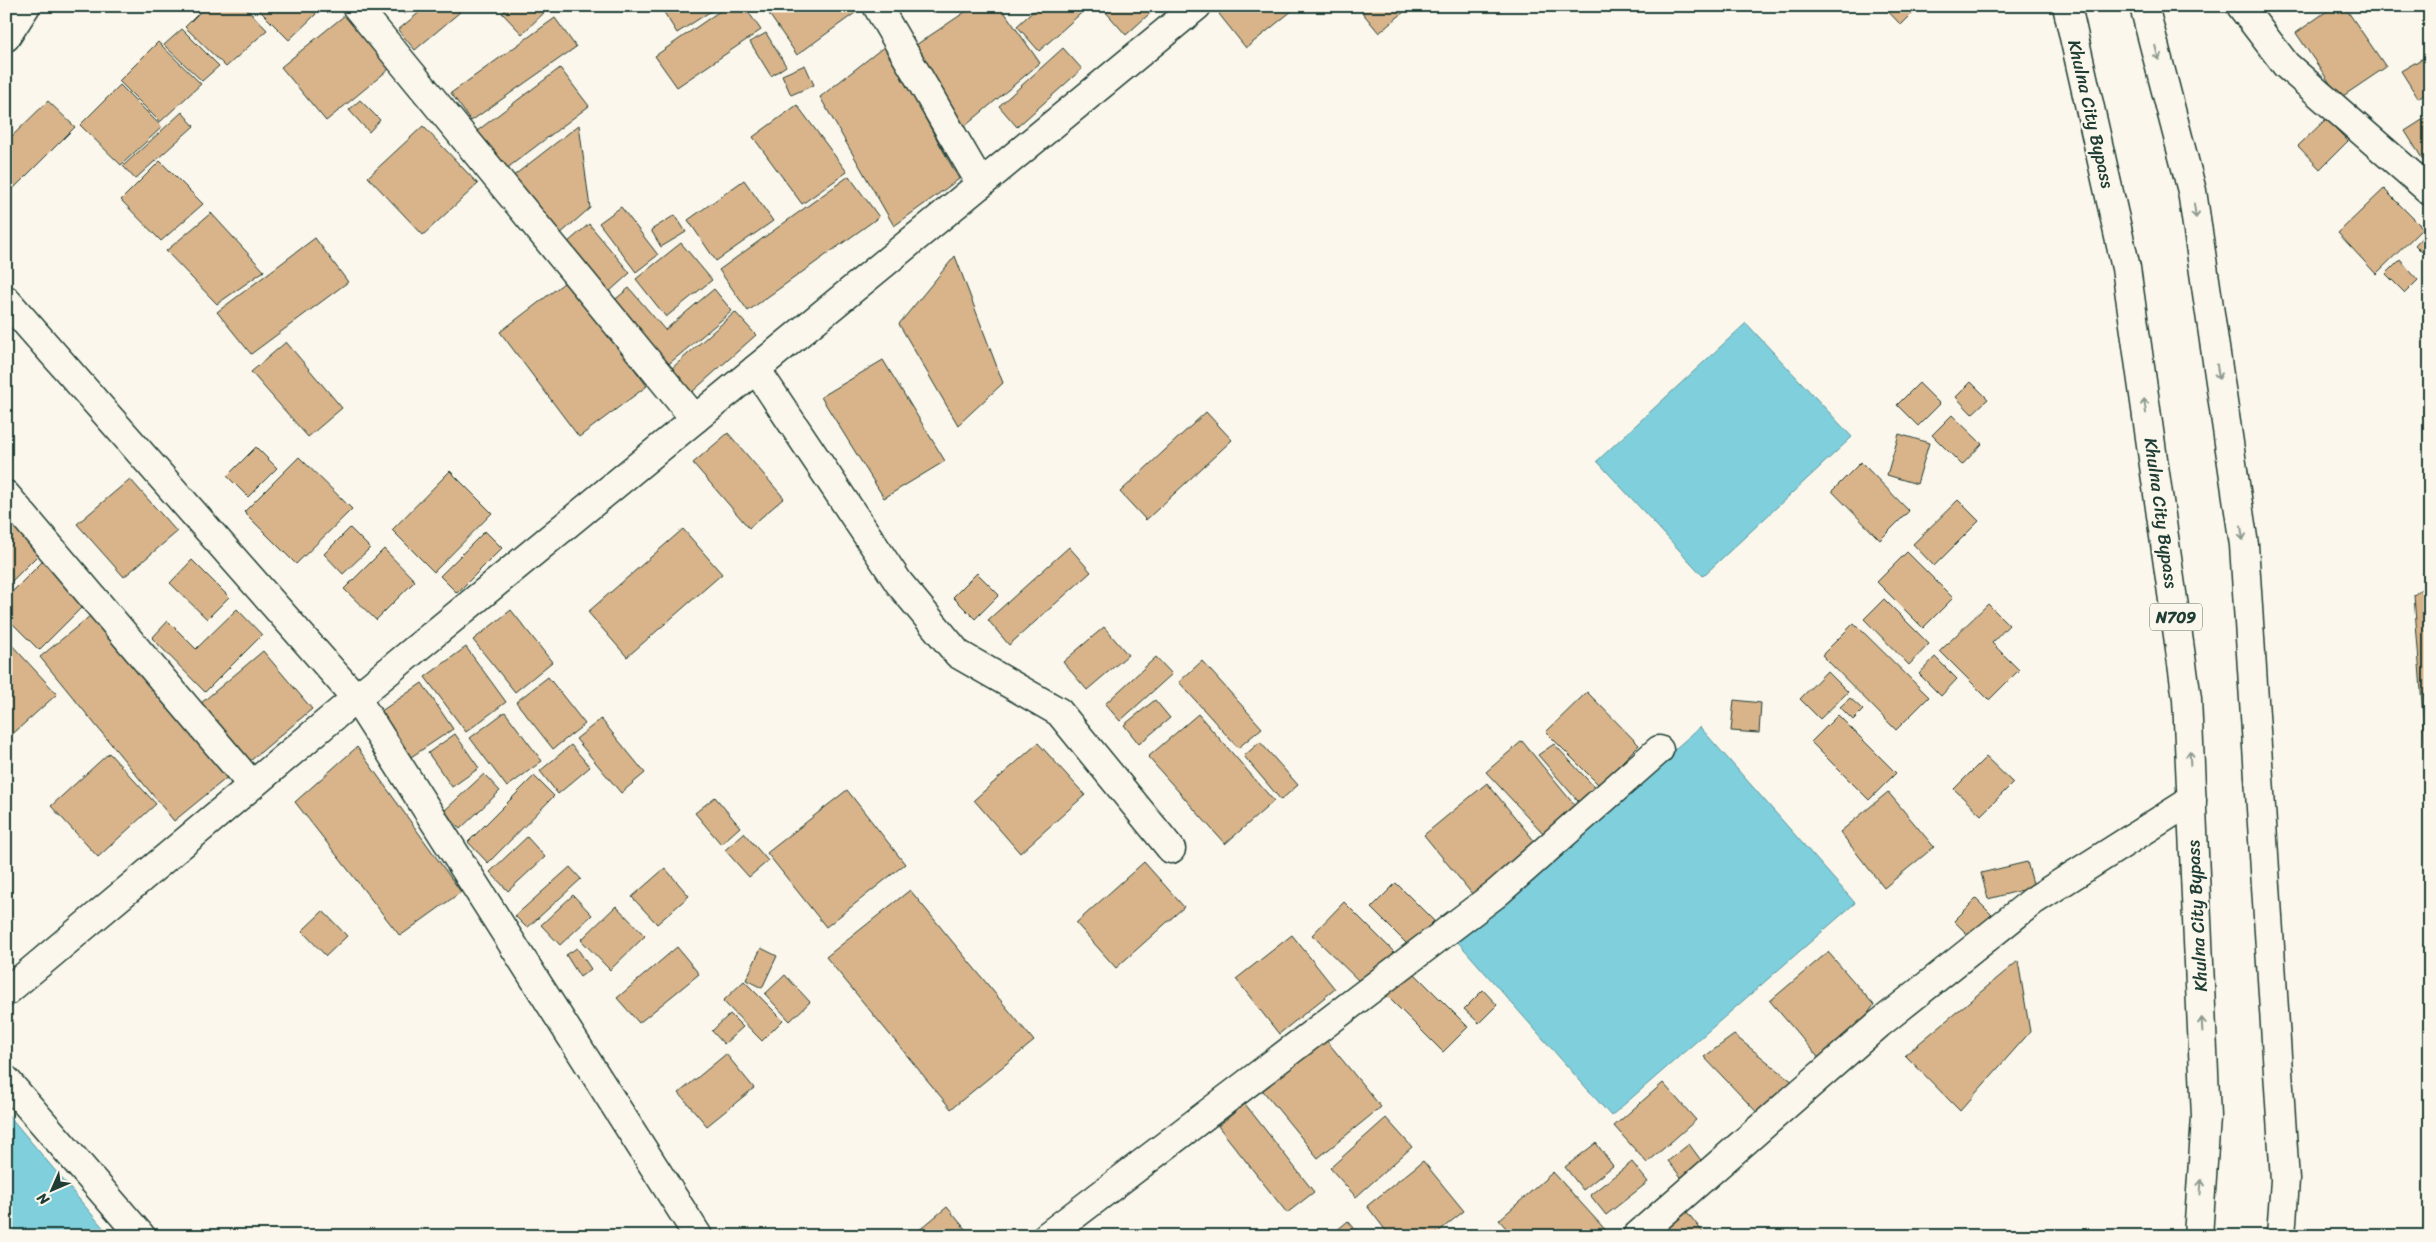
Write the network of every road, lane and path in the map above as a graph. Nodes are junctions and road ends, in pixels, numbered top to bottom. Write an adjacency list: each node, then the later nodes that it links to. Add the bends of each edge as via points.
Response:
1 (26, 6): 8 (main road)
2 (356, 6): 13 (main road)
3 (877, 6): 9 (main road)
4 (1197, 6): 9 (main road)
5 (2066, 6): 18 (main road, Khulna City Bypass / N709, one-way to 5, via 2187,699 2126,268)
6 (2144, 6): 27 (main road, one-way to 27, via 2192,192 2244,545 2285,1180)
7 (2241, 6): 10 (main road, via 2286,65)
8 (6, 37)
9 (981, 184): 12 (main road)
10 (2430, 191)
11 (6, 300): 15 (main road)
12 (756, 369): 13 (main road); 19 (main road, via 900,583 958,654 1059,712)
13 (695, 419): 15 (main road)
14 (6, 495): 17 (main road)
15 (356, 698): 17 (main road); 23 (main road)
16 (1659, 750): 24 (main road, via 1497,893)
17 (252, 785): 20 (main road)
18 (2192, 800): 25 (main road, via 2034,902 1879,1024); 26 (main road, Khulna City Bypass / N709, one-way to 18, via 2206,1117)
19 (1171, 849)
20 (6, 992)
21 (6, 1080): 22 (main road)
22 (141, 1236)
23 (698, 1236)
24 (1047, 1236)
25 (1637, 1236)
26 (2198, 1236)
27 (2280, 1236)

